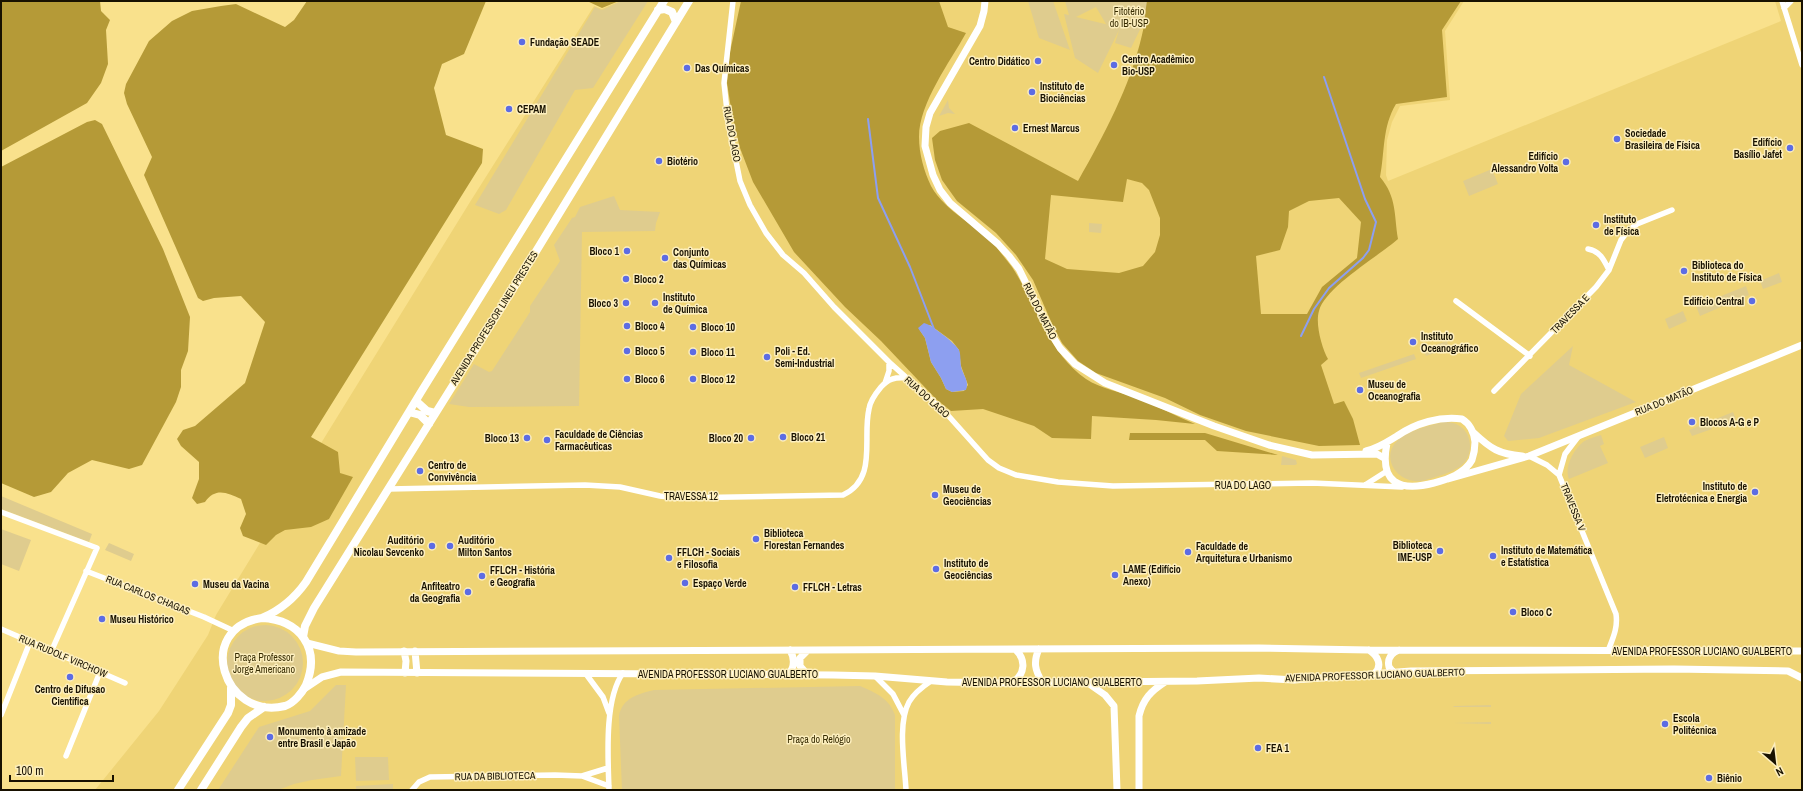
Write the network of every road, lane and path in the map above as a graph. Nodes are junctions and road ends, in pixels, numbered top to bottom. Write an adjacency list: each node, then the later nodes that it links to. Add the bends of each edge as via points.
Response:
1 (664, 1): 8 (main road)
2 (689, 1): 9 (main road, AVENIDA PROFESSOR LINEU PRESTES)
3 (733, 1): 17 (street, RUA DO LAGO, via 724,83 728,121 740,181 750,205 766,233 783,255 804,273)
4 (985, 1): 28 (street, RUA DO MATÃO, via 980,26 930,113 925,146 940,190 950,203 998,244 1019,269 1060,348 1075,364 1105,383 1228,431 1301,454)
5 (1782, 1): 7 (street)
6 (1791, 1): 7 (street)
7 (1784, 8): 10 (street)
8 (658, 10): 9 (main road, via 672,12); 21 (main road)
9 (676, 22): 23 (main road, AVENIDA PROFESSOR LINEU PRESTES)
10 (1802, 65)
11 (1672, 210): 13 (street, TRAVESSA E, via 1637,224 1628,231 1621,240)
12 (1588, 249): 13 (street, via 1599,254)
13 (1609, 270): 16 (street, TRAVESSA E)
14 (1456, 301): 16 (street)
15 (1802, 345): 26 (street, RUA DO MATÃO)
16 (1530, 356): 20 (street, TRAVESSA E)
17 (889, 362): 18 (street, RUA DO LAGO); 19 (street, TRAVESSA 12)
18 (906, 378): 19 (street, via 896,378); 34 (street, RUA DO LAGO, via 945,412 988,460 1016,475 1058,482 1113,486)
19 (885, 383): 36 (street, TRAVESSA 12, via 868,409 865,471 854,488 843,495 677,498 620,487 585,486)
20 (1494, 391)
21 (416, 401): 22 (main road); 23 (main road, via 427,411)
22 (409, 412): 24 (main road, via 420,415); 39 (main road, via 299,593 278,612)
23 (435, 413): 24 (main road, AVENIDA PROFESSOR LINEU PRESTES)
24 (428, 424): 36 (main road, AVENIDA PROFESSOR LINEU PRESTES)
25 (1474, 433): 27 (street, via 1462,419 1437,418 1404,432); 29 (street, via 1488,446 1501,453); 33 (street, via 1472,460)
26 (1578, 436): 29 (street, RUA DO MATÃO); 32 (street, TRAVESSA V, via 1565,454)
27 (1387, 444): 28 (street, RUA DO MATÃO); 30 (street)
28 (1358, 453): 30 (street, RUA DO MATÃO, via 1376,454)
29 (1528, 456): 32 (street, TRAVESSA V, via 1547,464); 33 (street, RUA DO MATÃO)
30 (1384, 458): 31 (street)
31 (1387, 471): 34 (street); 35 (street)
32 (1560, 475): 52 (street, TRAVESSA V, via 1616,614 1616,633)
33 (1448, 479): 35 (street, via 1419,487)
34 (1365, 485): 35 (street, RUA DO LAGO)
35 (1402, 487)
36 (389, 489): 42 (main road, AVENIDA PROFESSOR LINEU PRESTES, via 314,608 305,626)
37 (1, 512): 38 (street, via 97,548)
38 (86, 571): 41 (street, RUA CARLOS CHAGAS); 54 (street)
39 (262, 618): 41 (main road, via 241,624); 42 (main road, via 283,621 296,629)
40 (1, 629): 43 (street, RUA RUDOLF VIRCHOW)
41 (234, 631): 72 (main road, via 224,647 222,659 223,670)
42 (305, 640): 49 (street, AVENIDA PROFESSOR LUCIANO GUALBERTO, via 345,651); 73 (main road, via 311,657 311,667)
43 (30, 642): 54 (street, RUA RUDOLF VIRCHOW); 76 (street)
44 (1039, 649): 46 (street, AVENIDA PROFESSOR LUCIANO GUALBERTO); 47 (street, AVENIDA PROFESSOR LUCIANO GUALBERTO); 69 (street, via 1035,668)
45 (790, 650): 50 (street, AVENIDA PROFESSOR LUCIANO GUALBERTO); 51 (street, AVENIDA PROFESSOR LUCIANO GUALBERTO); 62 (street, via 794,660)
46 (1016, 650): 51 (street, AVENIDA PROFESSOR LUCIANO GUALBERTO); 68 (street, via 1024,666 1019,678)
47 (1369, 650): 48 (street, AVENIDA PROFESSOR LUCIANO GUALBERTO); 60 (street, via 1378,661)
48 (1399, 650): 52 (street, AVENIDA PROFESSOR LUCIANO GUALBERTO); 56 (street, via 1388,660 1389,668)
49 (404, 651): 50 (street, AVENIDA PROFESSOR LUCIANO GUALBERTO); 57 (street)
50 (415, 651): 58 (street)
51 (807, 651): 63 (street, via 800,658 800,666)
52 (1608, 651): 53 (street, AVENIDA PROFESSOR LUCIANO GUALBERTO)
53 (1802, 651)
54 (51, 652): 55 (street, RUA RUDOLF VIRCHOW)
55 (100, 672): 71 (street, RUA RUDOLF VIRCHOW); 78 (street)
56 (1393, 672): 60 (street, AVENIDA PROFESSOR LUCIANO GUALBERTO); 65 (street, AVENIDA PROFESSOR LUCIANO GUALBERTO, via 1674,669 1788,671)
57 (405, 673): 58 (street, AVENIDA PROFESSOR LUCIANO GUALBERTO); 73 (street, AVENIDA PROFESSOR LUCIANO GUALBERTO, via 341,672 322,677)
58 (417, 673): 61 (street, AVENIDA PROFESSOR LUCIANO GUALBERTO)
59 (623, 673): 61 (street, AVENIDA PROFESSOR LUCIANO GUALBERTO); 62 (street, AVENIDA PROFESSOR LUCIANO GUALBERTO); 75 (street, via 615,688)
60 (1375, 673): 70 (street, AVENIDA PROFESSOR LUCIANO GUALBERTO, via 1294,680 1259,678)
61 (586, 674): 75 (street, via 603,697)
62 (788, 675): 63 (street, AVENIDA PROFESSOR LUCIANO GUALBERTO)
63 (808, 675): 64 (street, AVENIDA PROFESSOR LUCIANO GUALBERTO)
64 (875, 676): 66 (street, AVENIDA PROFESSOR LUCIANO GUALBERTO); 77 (street, via 893,694)
65 (1802, 678)
66 (931, 681): 68 (street, AVENIDA PROFESSOR LUCIANO GUALBERTO); 77 (street, via 913,695)
67 (1085, 681): 69 (street, AVENIDA PROFESSOR LUCIANO GUALBERTO); 70 (street, AVENIDA PROFESSOR LUCIANO GUALBERTO); 86 (street, via 1114,706)
68 (1014, 682): 69 (street, AVENIDA PROFESSOR LUCIANO GUALBERTO)
69 (1042, 682)
70 (1165, 682): 87 (street, via 1150,693 1141,707)
71 (125, 683)
72 (231, 688): 74 (main road, via 250,702); 82 (main road, via 231,705 228,713)
73 (304, 689): 74 (main road, via 285,706)
74 (264, 707): 83 (main road, via 245,722)
75 (610, 715): 79 (street)
76 (1, 716)
77 (904, 716): 85 (street)
78 (66, 756)
79 (608, 768): 80 (street, RUA DA BIBLIOTECA); 81 (street)
80 (582, 776): 81 (street, RUA DA BIBLIOTECA); 84 (street, RUA DA BIBLIOTECA, via 430,778 419,782)
81 (609, 788)
82 (178, 790)
83 (201, 790)
84 (412, 790)
85 (906, 790)
86 (1117, 790)
87 (1139, 790)

